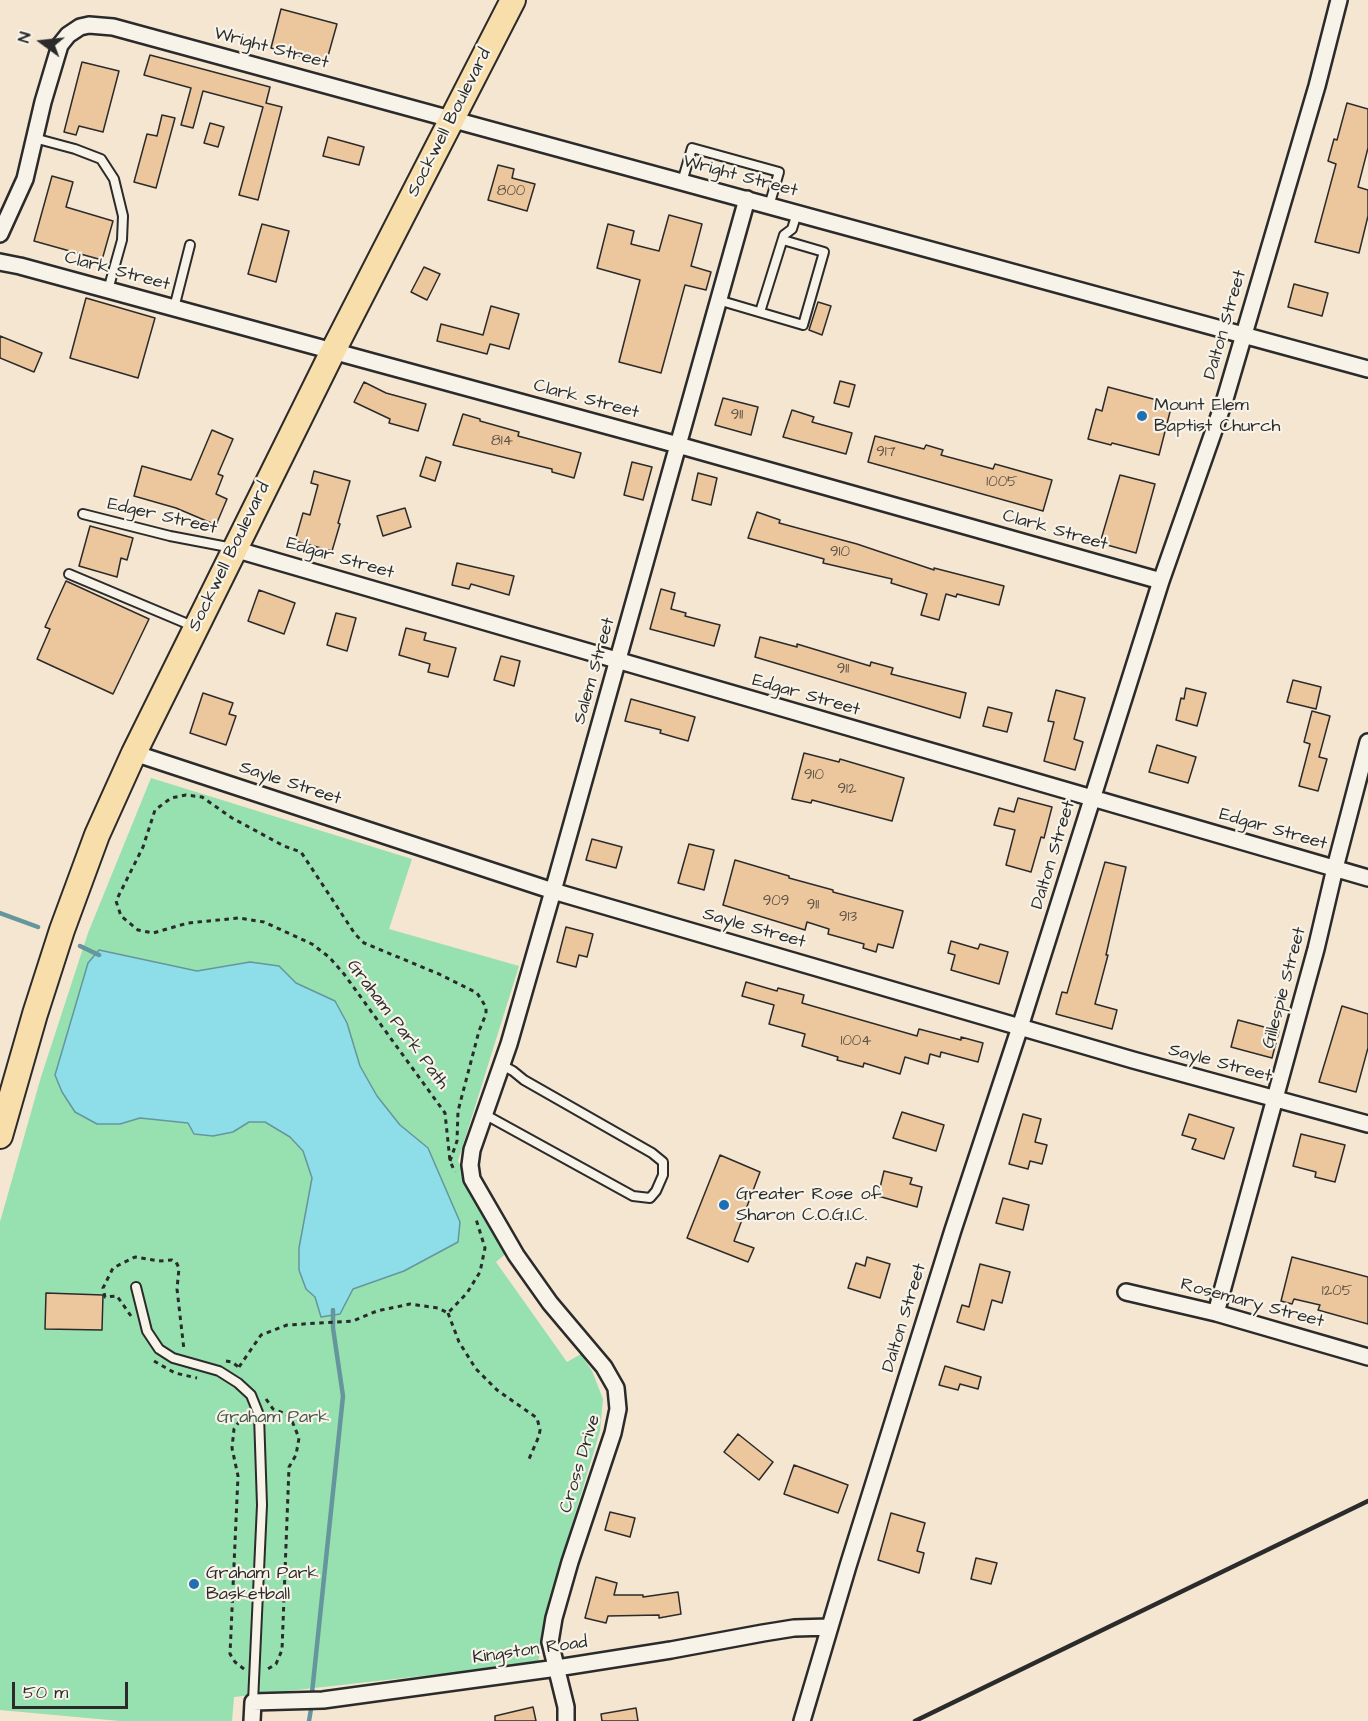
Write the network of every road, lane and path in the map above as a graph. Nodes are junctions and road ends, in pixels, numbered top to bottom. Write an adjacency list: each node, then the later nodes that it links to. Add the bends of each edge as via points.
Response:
1 (513, 0): 3 (main road, Sockwell Boulevard)
2 (1339, 0): 17 (street, Dalton Street)
3 (452, 118): 4 (street, Wright Street, via 124,30 80,27 60,45); 5 (street, Wright Street); 18 (main road, Sockwell Boulevard)
4 (34, 138): 9 (street, via 25,179); 13 (lane, via 101,159 114,179 123,216 122,240)
5 (682, 182): 6 (street, Wright Street); 7 (lane, via 692,148 779,172)
6 (747, 199): 7 (street, Wright Street); 14 (street, Salem Street)
7 (769, 206): 8 (street, Wright Street)
8 (797, 213): 10 (lane); 17 (street, Wright Street)
9 (0, 234)
10 (783, 240): 16 (lane); 16 (lane, via 824,252 803,324)
11 (190, 245): 15 (lane)
12 (0, 262): 13 (street, Clark Street)
13 (108, 290): 15 (street, Clark Street)
14 (718, 300): 16 (lane); 20 (street, Salem Street)
15 (174, 308): 18 (street, Clark Street)
16 (760, 312)
17 (1244, 336): 19 (street, Wright Street); 24 (street, Dalton Street)
18 (333, 351): 20 (street, Clark Street); 22 (main road, Sockwell Boulevard)
19 (1368, 369)
20 (678, 445): 24 (street, Clark Street); 26 (street, Salem Street)
21 (83, 514): 22 (lane, Edger Street)
22 (234, 549): 25 (main road, Sockwell Boulevard); 26 (street, Edgar Street)
23 (69, 574): 25 (lane)
24 (1161, 581): 29 (street, Dalton Street)
25 (196, 628): 28 (main road, Sockwell Boulevard)
26 (618, 661): 29 (street, Edgar Street); 32 (street, Salem Street)
27 (1368, 742): 30 (street, Gillespie Street)
28 (134, 753): 32 (street, Sayle Street); 38 (main road, Sockwell Boulevard, via 97,835 62,930)
29 (1092, 799): 30 (street, Edgar Street); 33 (street, Dalton Street)
30 (1335, 868): 31 (street, Edgar Street); 35 (street, Gillespie Street)
31 (1368, 878)
32 (553, 891): 33 (street, Sayle Street); 34 (street, Salem Street)
33 (1020, 1027): 35 (street, Sayle Street); 58 (street, Dalton Street)
34 (502, 1065): 36 (street, Salem Street); 36 (lane, via 652,1154 663,1162 663,1175 650,1198 633,1196)
35 (1275, 1099): 37 (street, Sayle Street); 46 (street, Gillespie Street)
36 (484, 1114): 39 (street, Salem Street)
37 (1368, 1125)
38 (0, 1136)
39 (472, 1150): 59 (street, Cross Drive, via 472,1179 516,1255 604,1367 616,1388 618,1409 613,1433 554,1618 550,1642)
40 (450, 1161): 40 (path, Graham Park Path, via 457,1141 458,1111 486,1014 486,1006 477,993 364,943 301,852 232,818 202,797 171,798 155,810 143,847 116,901 121,916 138,930 153,933 188,923 239,918 264,922 312,944 344,974 445,1113); 41 (path, Graham Park Path)
41 (458, 1180)
42 (476, 1219): 45 (path, via 485,1248 480,1272)
43 (136, 1287): 62 (lane, via 147,1331 159,1349 173,1358 219,1371 238,1383 251,1395 259,1415 262,1505)
44 (1126, 1292): 46 (street, Rosemary Street)
45 (448, 1313): 52 (path, via 410,1304 353,1321 287,1325 261,1335); 57 (path, via 459,1342 476,1369 497,1390 537,1418 539,1436)
46 (1216, 1313): 50 (street, Rosemary Street)
47 (133, 1318): 48 (path, via 117,1296 105,1297 103,1288 113,1268 135,1257 172,1260 179,1268 177,1289 184,1350)
48 (194, 1353)
49 (151, 1357): 54 (path, via 175,1373)
50 (1368, 1357)
51 (223, 1360): 52 (path)
52 (239, 1367): 53 (path)
53 (246, 1375)
54 (200, 1379)
55 (266, 1399): 61 (path, via 292,1421 299,1438 289,1467 282,1650 276,1664)
56 (246, 1409): 60 (path, via 232,1439 238,1476 230,1654)
57 (528, 1459)
58 (830, 1627): 59 (street, Kingston Road, via 794,1628); 65 (street, Dalton Street)
59 (557, 1668): 62 (street, Kingston Road, via 322,1700); 64 (street, Cross Drive)
60 (245, 1670)
61 (266, 1670)
62 (253, 1702): 63 (street)
63 (252, 1721)
64 (566, 1721)
65 (802, 1721)

